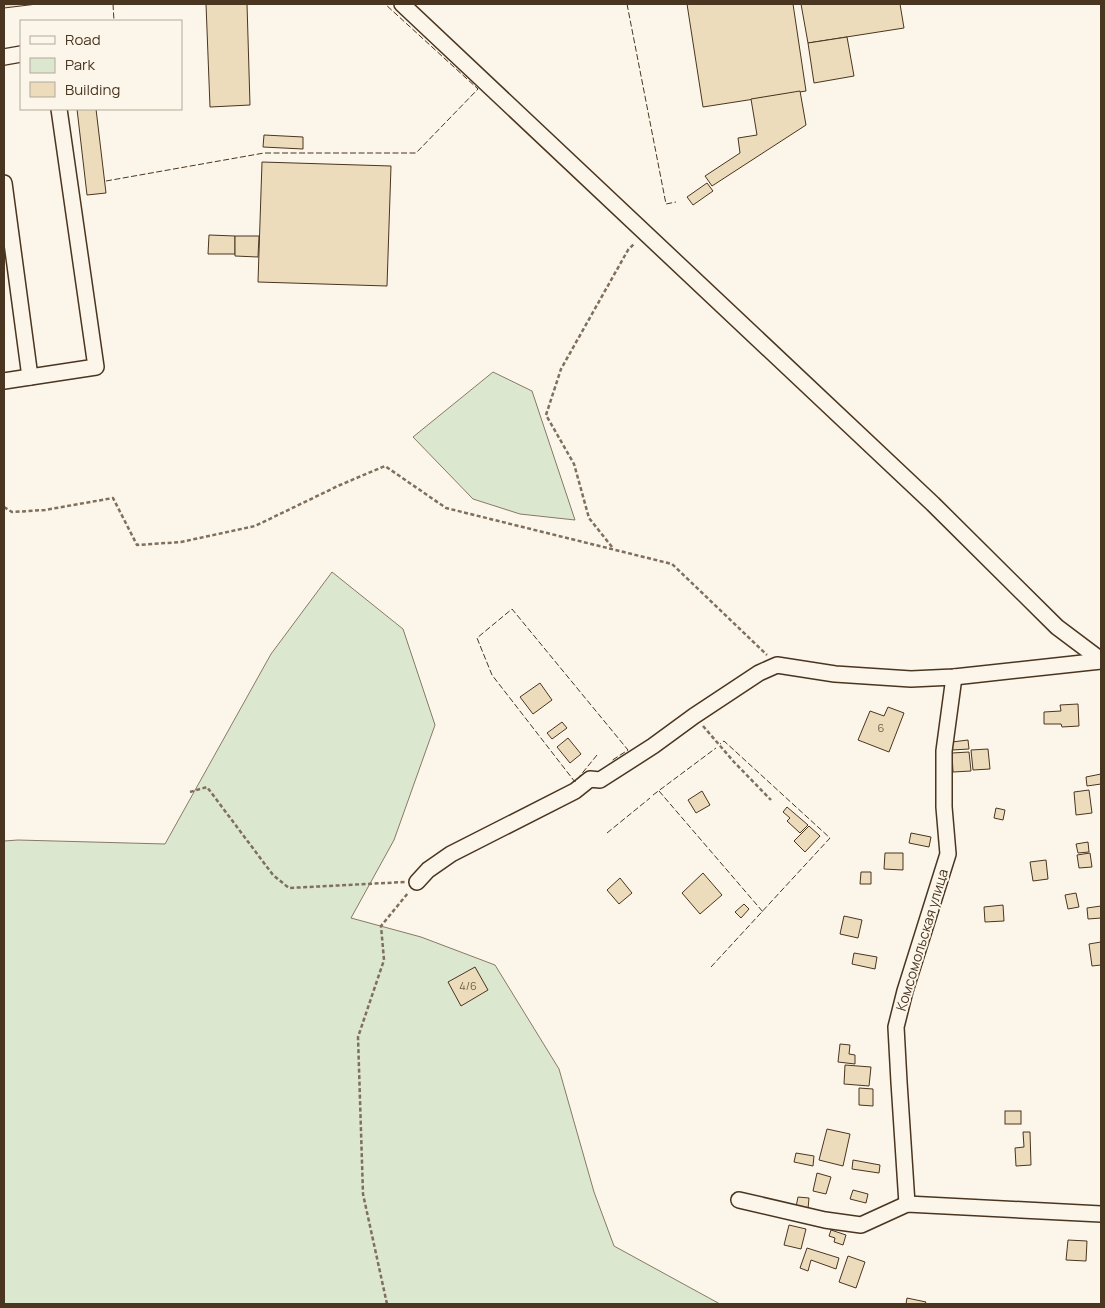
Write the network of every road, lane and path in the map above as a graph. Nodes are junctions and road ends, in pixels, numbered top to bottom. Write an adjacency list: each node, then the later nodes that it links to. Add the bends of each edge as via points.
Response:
1 (402, 4): 6 (street)
2 (20, 54): 3 (street)
3 (4, 56)
4 (59, 110): 7 (street, via 96,367)
5 (4, 183): 7 (street)
6 (645, 234): 10 (path, via 628,250 561,369 546,415 574,464 588,518); 11 (street, via 933,504 1057,627)
7 (30, 377): 8 (street)
8 (4, 381)
9 (4, 506): 10 (path, via 12,512 113,498 137,545 180,542 255,526 385,466 446,508)
10 (612, 548): 12 (path, via 672,564)
11 (1101, 661): 13 (street)
12 (777, 665): 13 (street, via 834,674 910,679); 14 (street, via 758,672)
13 (954, 677): 19 (street, Комсомольская улица, via 944,751 948,854 896,1027)
14 (694, 716): 16 (path); 17 (street, via 600,780 590,779 575,791 451,854)
15 (190, 792): 17 (path, via 208,788 273,874 289,888)
16 (771, 800)
17 (416, 882): 21 (path, via 381,926 384,960 358,1037 363,1194)
18 (740, 1200): 19 (street, via 824,1220 861,1225)
19 (908, 1204): 20 (street)
20 (1101, 1214)
21 (387, 1304)

